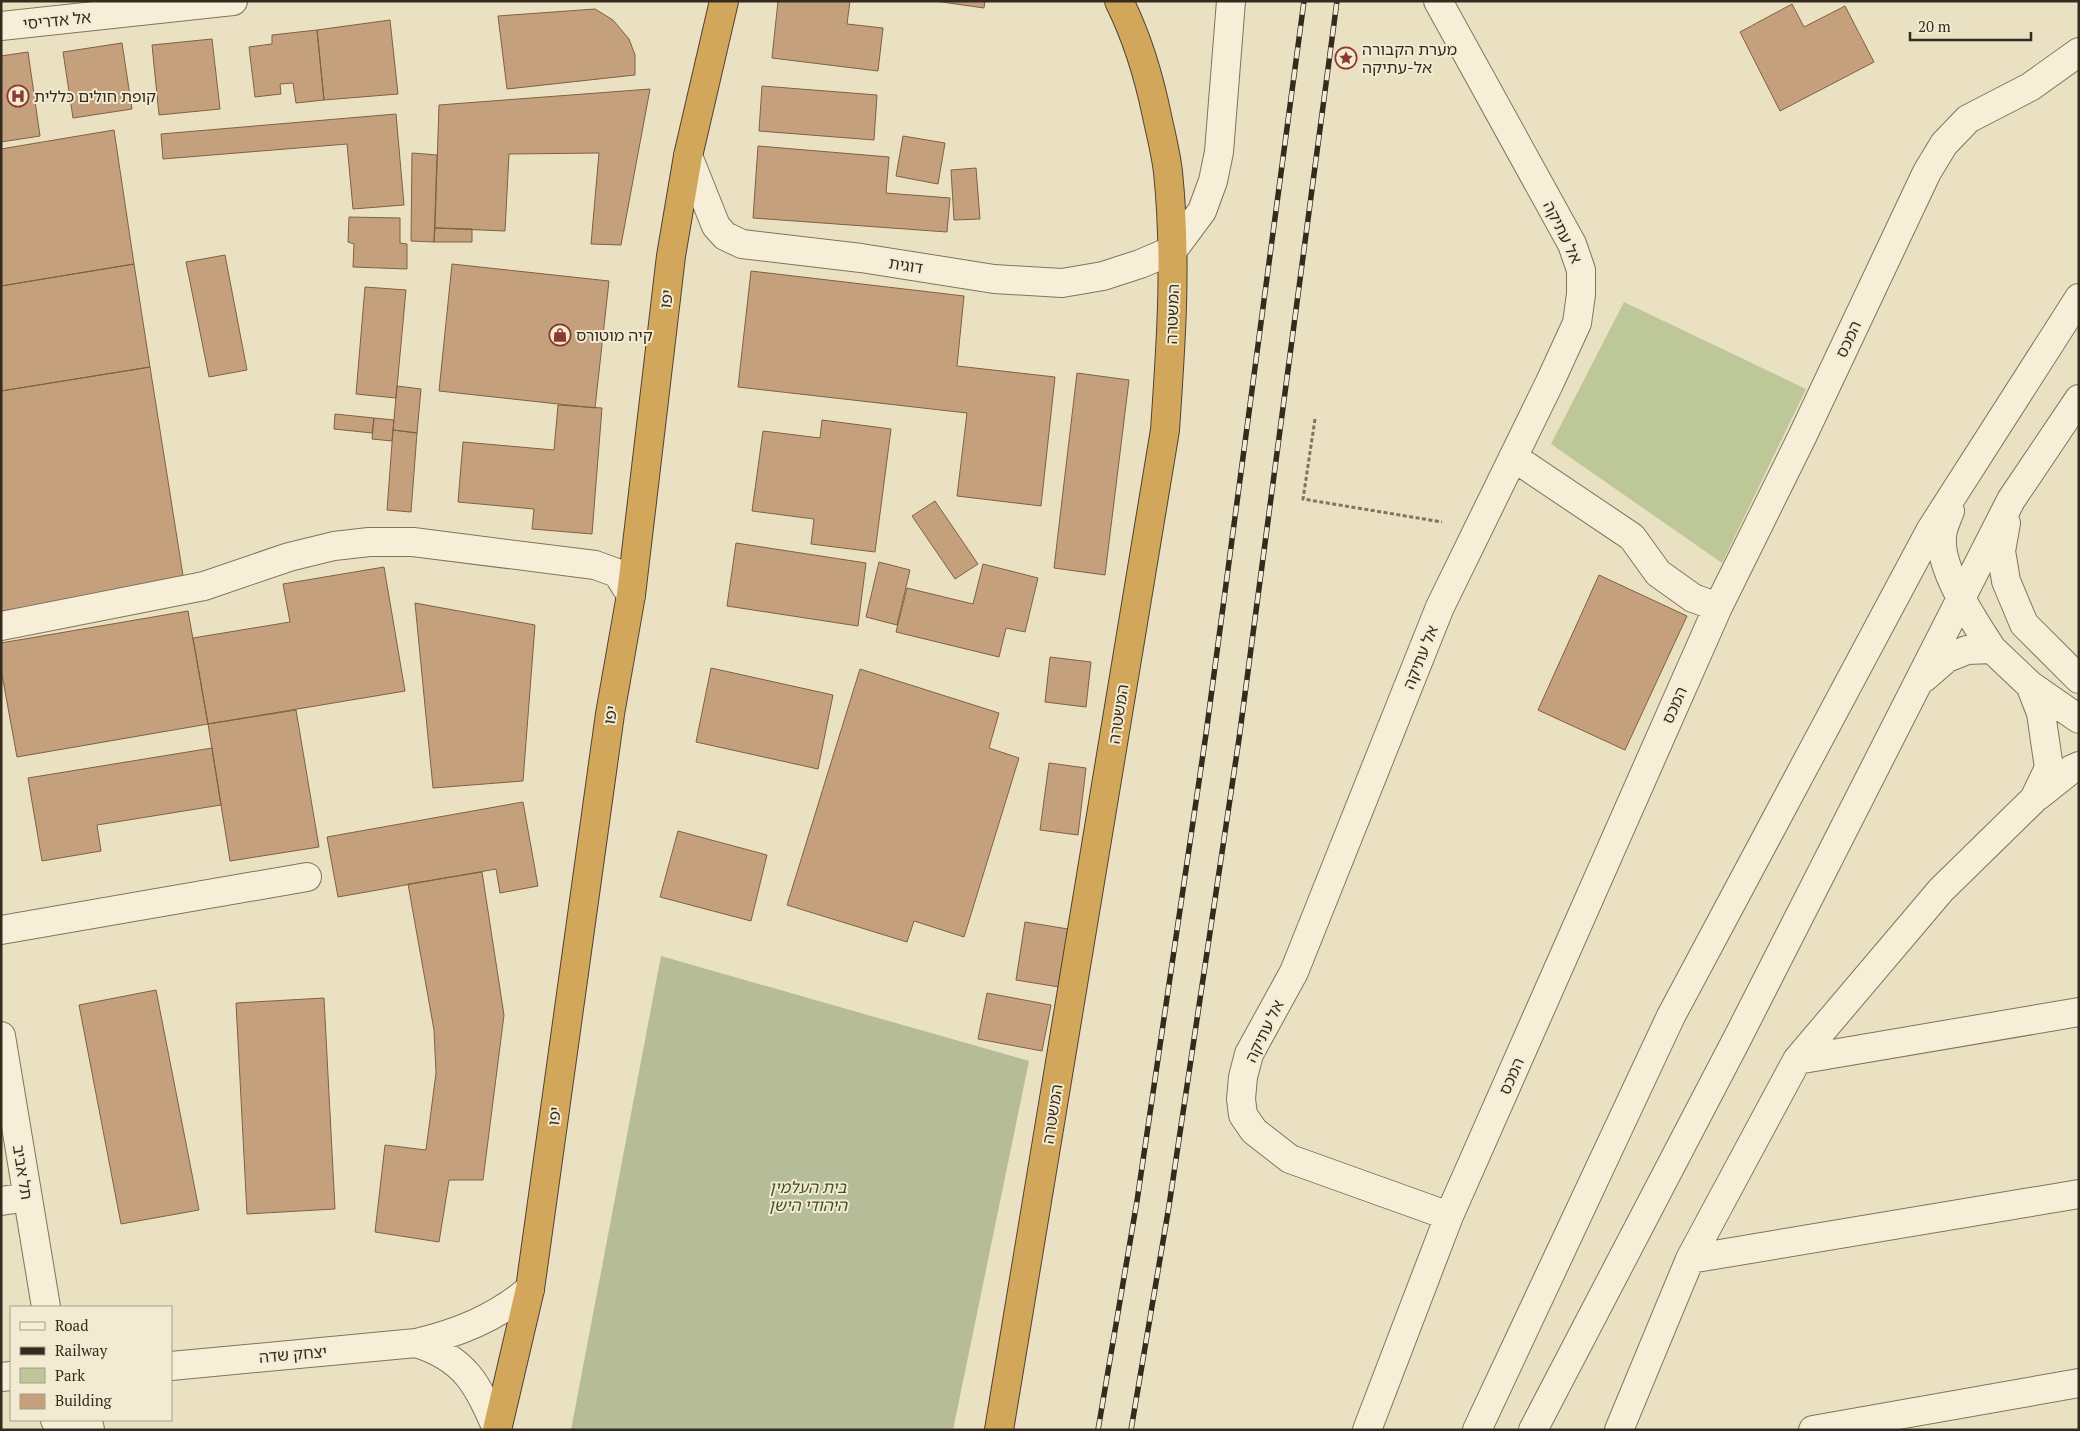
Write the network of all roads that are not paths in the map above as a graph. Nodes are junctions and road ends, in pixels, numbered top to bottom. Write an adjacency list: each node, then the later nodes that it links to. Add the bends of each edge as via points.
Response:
1 (233, 1): 6 (street, אל אדריסי)
2 (724, 1): 8 (highway, יפו)
3 (1119, 1): 9 (highway, המשטרה, via 1151,87 1168,170)
4 (1231, 1): 9 (street, via 1214,181 1202,211)
5 (1438, 1): 12 (street, אל עתיקה, via 1572,244 1581,270 1577,324)
6 (1, 26)
7 (2079, 52): 17 (street, המכס, via 2030,86 1968,118 1944,144 1927,172 1802,438)
8 (688, 156): 9 (street, דוגית, via 716,226 725,236 742,244 994,278 1062,283 1103,276); 15 (highway, יפו, via 671,256)
9 (1173, 250): 43 (highway, המשטרה, via 1172,329 1165,430)
10 (2079, 298): 13 (street)
11 (2079, 400): 14 (street)
12 (1513, 457): 17 (street, via 1632,537 1658,573 1693,598); 33 (street, אל עתיקה, via 1440,607 1294,972 1249,1054 1241,1099 1243,1115 1254,1131 1290,1159)
13 (1957, 488): 16 (street, via 1942,538 1947,569); 45 (street, via 1930,531 1671,1016)
14 (2010, 500): 16 (street); 20 (street, via 2001,551 2006,581 2024,624)
15 (631, 595): 18 (street, via 617,573 595,566 413,542 369,542 288,557 204,586); 35 (highway, יפו, via 610,714)
16 (1961, 597): 19 (street); 21 (street)
17 (1718, 607): 33 (street, המכס)
18 (1, 626)
19 (1992, 649): 21 (street, via 1967,650 1947,658); 22 (street)
20 (2079, 679)
21 (1917, 684): 46 (street, via 1734,1046)
22 (2030, 684): 23 (street); 25 (street, via 2041,712 2049,768)
23 (2079, 720)
24 (2079, 766): 25 (street)
25 (2034, 799): 30 (street, via 1941,890)
26 (307, 877): 27 (street)
27 (1, 930)
28 (2079, 1012): 30 (street)
29 (1, 1036): 32 (street, תל אביב)
30 (1797, 1060): 34 (street)
31 (2079, 1194): 34 (street)
32 (14, 1199): 36 (street, תל אביב)
33 (1449, 1216): 44 (street, המכס)
34 (1690, 1259): 47 (street)
35 (530, 1289): 37 (street, יצחק שדה, via 516,1301 472,1326); 42 (highway, יפו)
36 (46, 1306)
37 (416, 1343): 38 (street, יצחק שדה); 42 (street, יצחק שדה, via 450,1357 463,1368 487,1406)
38 (172, 1366)
39 (2079, 1383): 48 (street)
40 (49, 1421): 41 (street)
41 (58, 1430)
42 (497, 1430)
43 (999, 1430)
44 (1367, 1430)
45 (1477, 1430)
46 (1533, 1430)
47 (1619, 1430)
48 (1812, 1430)

